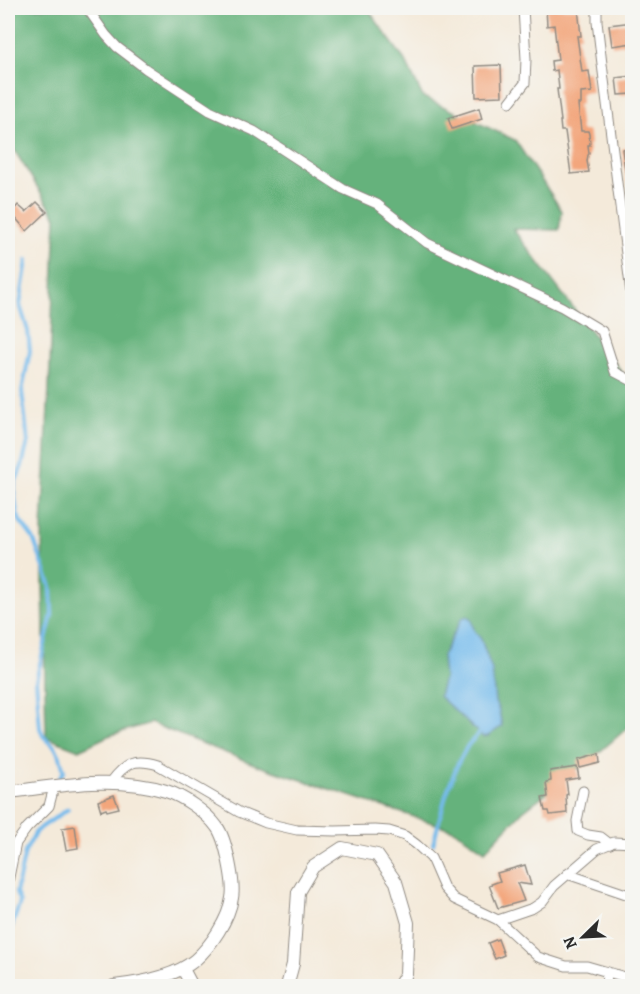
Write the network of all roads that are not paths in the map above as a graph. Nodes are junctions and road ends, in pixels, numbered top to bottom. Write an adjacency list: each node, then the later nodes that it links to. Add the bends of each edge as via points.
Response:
1 (87, 8): 6 (street, via 117,47 210,111 254,131 343,189 377,204 427,243 602,330 615,372)
2 (523, 8): 4 (street, via 525,83)
3 (597, 8): 5 (street)
4 (510, 102)
5 (633, 301)
6 (633, 381)
7 (111, 782): 8 (street); 16 (street, via 133,762 148,762 266,823 297,830 389,831 405,836 431,858 444,888 454,899); 17 (street, via 168,792 203,812 218,828 230,862 232,898 212,942)
8 (54, 787): 10 (street); 14 (street, via 49,807 16,843)
9 (583, 791): 12 (street, via 578,831 601,837)
10 (8, 792)
11 (633, 843): 12 (street)
12 (610, 844): 13 (street, via 597,849)
13 (567, 874): 15 (street); 16 (street, via 533,908)
14 (8, 882)
15 (633, 896)
16 (498, 920): 18 (street, via 538,957)
17 (183, 969): 20 (street); 21 (street)
18 (607, 972): 19 (street); 24 (street)
19 (633, 979)
20 (114, 987)
21 (192, 987)
22 (287, 987): 23 (street, via 293,964 298,892 313,867 342,848 376,855 396,882 408,923 406,974)
23 (399, 987)
24 (606, 987)

